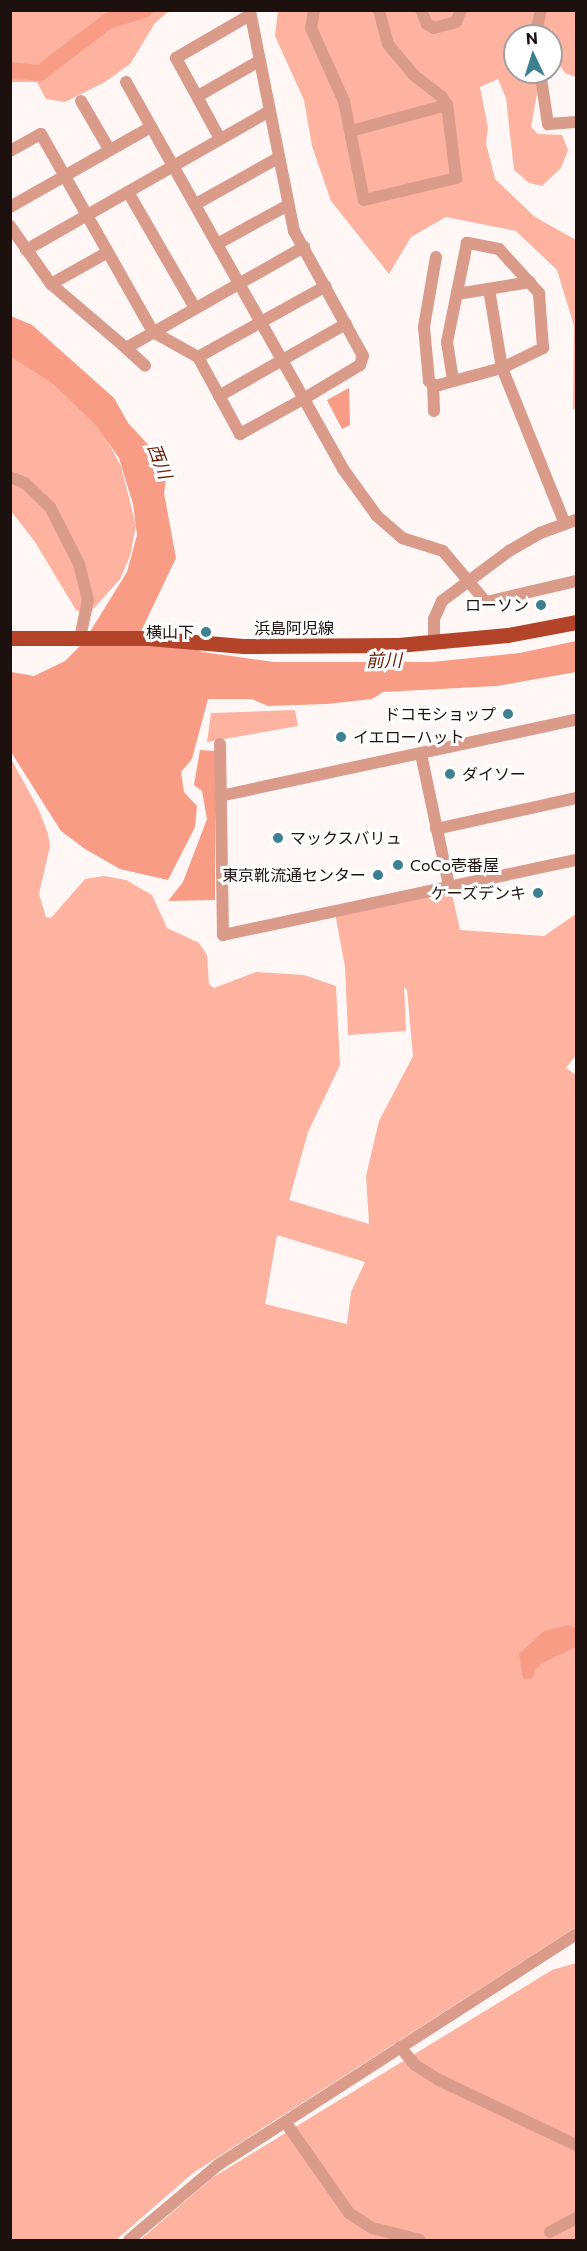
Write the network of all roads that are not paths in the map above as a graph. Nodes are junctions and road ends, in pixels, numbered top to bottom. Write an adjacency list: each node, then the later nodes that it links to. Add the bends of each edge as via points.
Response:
1 (314, 10): 15 (street, via 311,28 344,101)
2 (379, 10): 11 (street, via 388,44)
3 (421, 10): 4 (street, via 427,24 434,28 456,22)
4 (461, 10)
5 (250, 13): 6 (street); 9 (street, via 176,58)
6 (259, 60): 9 (street); 12 (street)
7 (126, 82): 14 (street)
8 (542, 84): 13 (street, via 548,124)
9 (198, 96): 16 (street)
10 (81, 101): 17 (street)
11 (447, 105): 15 (street); 15 (street, via 456,178 364,200)
12 (270, 111): 16 (street); 19 (street)
13 (576, 122)
14 (151, 127): 17 (street); 20 (street)
15 (351, 131)
16 (219, 137): 20 (street)
17 (109, 149): 21 (street)
18 (10, 151): 21 (street, via 41,134)
19 (278, 158): 23 (street); 24 (street)
20 (173, 165): 22 (street); 23 (street)
21 (64, 175): 25 (street); 26 (street)
22 (128, 192): 26 (street); 39 (street)
23 (196, 204): 28 (street)
24 (288, 205): 28 (street); 29 (street)
25 (10, 207)
26 (87, 215): 30 (street); 31 (street)
27 (10, 226): 30 (street)
28 (219, 243): 33 (street)
29 (304, 247): 33 (street); 36 (street)
30 (26, 250): 35 (street)
31 (108, 252): 35 (street); 42 (street)
32 (436, 257): 49 (street, via 424,327 429,381)
33 (240, 282): 39 (street); 40 (street)
34 (530, 282): 37 (street); 38 (street, via 499,249 467,243); 47 (street, via 538,293 543,348)
35 (51, 284): 43 (street)
36 (326, 286): 40 (street); 41 (street)
37 (489, 289): 38 (street); 47 (street)
38 (457, 294): 48 (street, via 447,342)
39 (195, 308): 42 (street)
40 (263, 322): 44 (street); 45 (street)
41 (346, 324): 45 (street); 51 (street, via 363,356 360,365)
42 (153, 332): 43 (street); 44 (street)
43 (126, 348): 46 (street)
44 (198, 357): 50 (street)
45 (283, 359): 50 (street); 51 (street)
46 (145, 366)
47 (502, 368): 48 (street); 54 (street)
48 (453, 381): 49 (street)
49 (433, 385): 52 (street)
50 (219, 396): 51 (street, via 240,434)
51 (304, 398): 55 (street, via 357,492 377,516 402,537 443,551)
52 (434, 411)
53 (10, 477): 58 (street, via 25,483 50,507 79,564 88,600)
54 (571, 522): 55 (street, via 540,533)
55 (468, 579): 56 (street, via 486,602); 60 (street, via 435,612)
56 (576, 581)
57 (576, 622): 60 (main road, 浜島阿児線)
58 (82, 637): 59 (main road, 浜島阿児線); 60 (main road, 浜島阿児線, via 243,646)
59 (10, 638)
60 (434, 644)
61 (576, 720): 63 (street)
62 (220, 744): 64 (street)
63 (421, 754): 64 (street); 66 (street)
64 (220, 796): 68 (street, via 223,935)
65 (576, 798): 66 (street)
66 (436, 829): 68 (street)
67 (576, 860): 68 (street)
68 (449, 886)
69 (576, 1934): 70 (street)
70 (400, 2047): 71 (street); 72 (street, via 415,2065 439,2080)
71 (286, 2123): 75 (street, via 196,2180); 76 (street, via 349,2213 372,2228)
72 (576, 2145)
73 (576, 2218): 74 (street)
74 (550, 2232)
75 (129, 2241)
76 (420, 2241)

